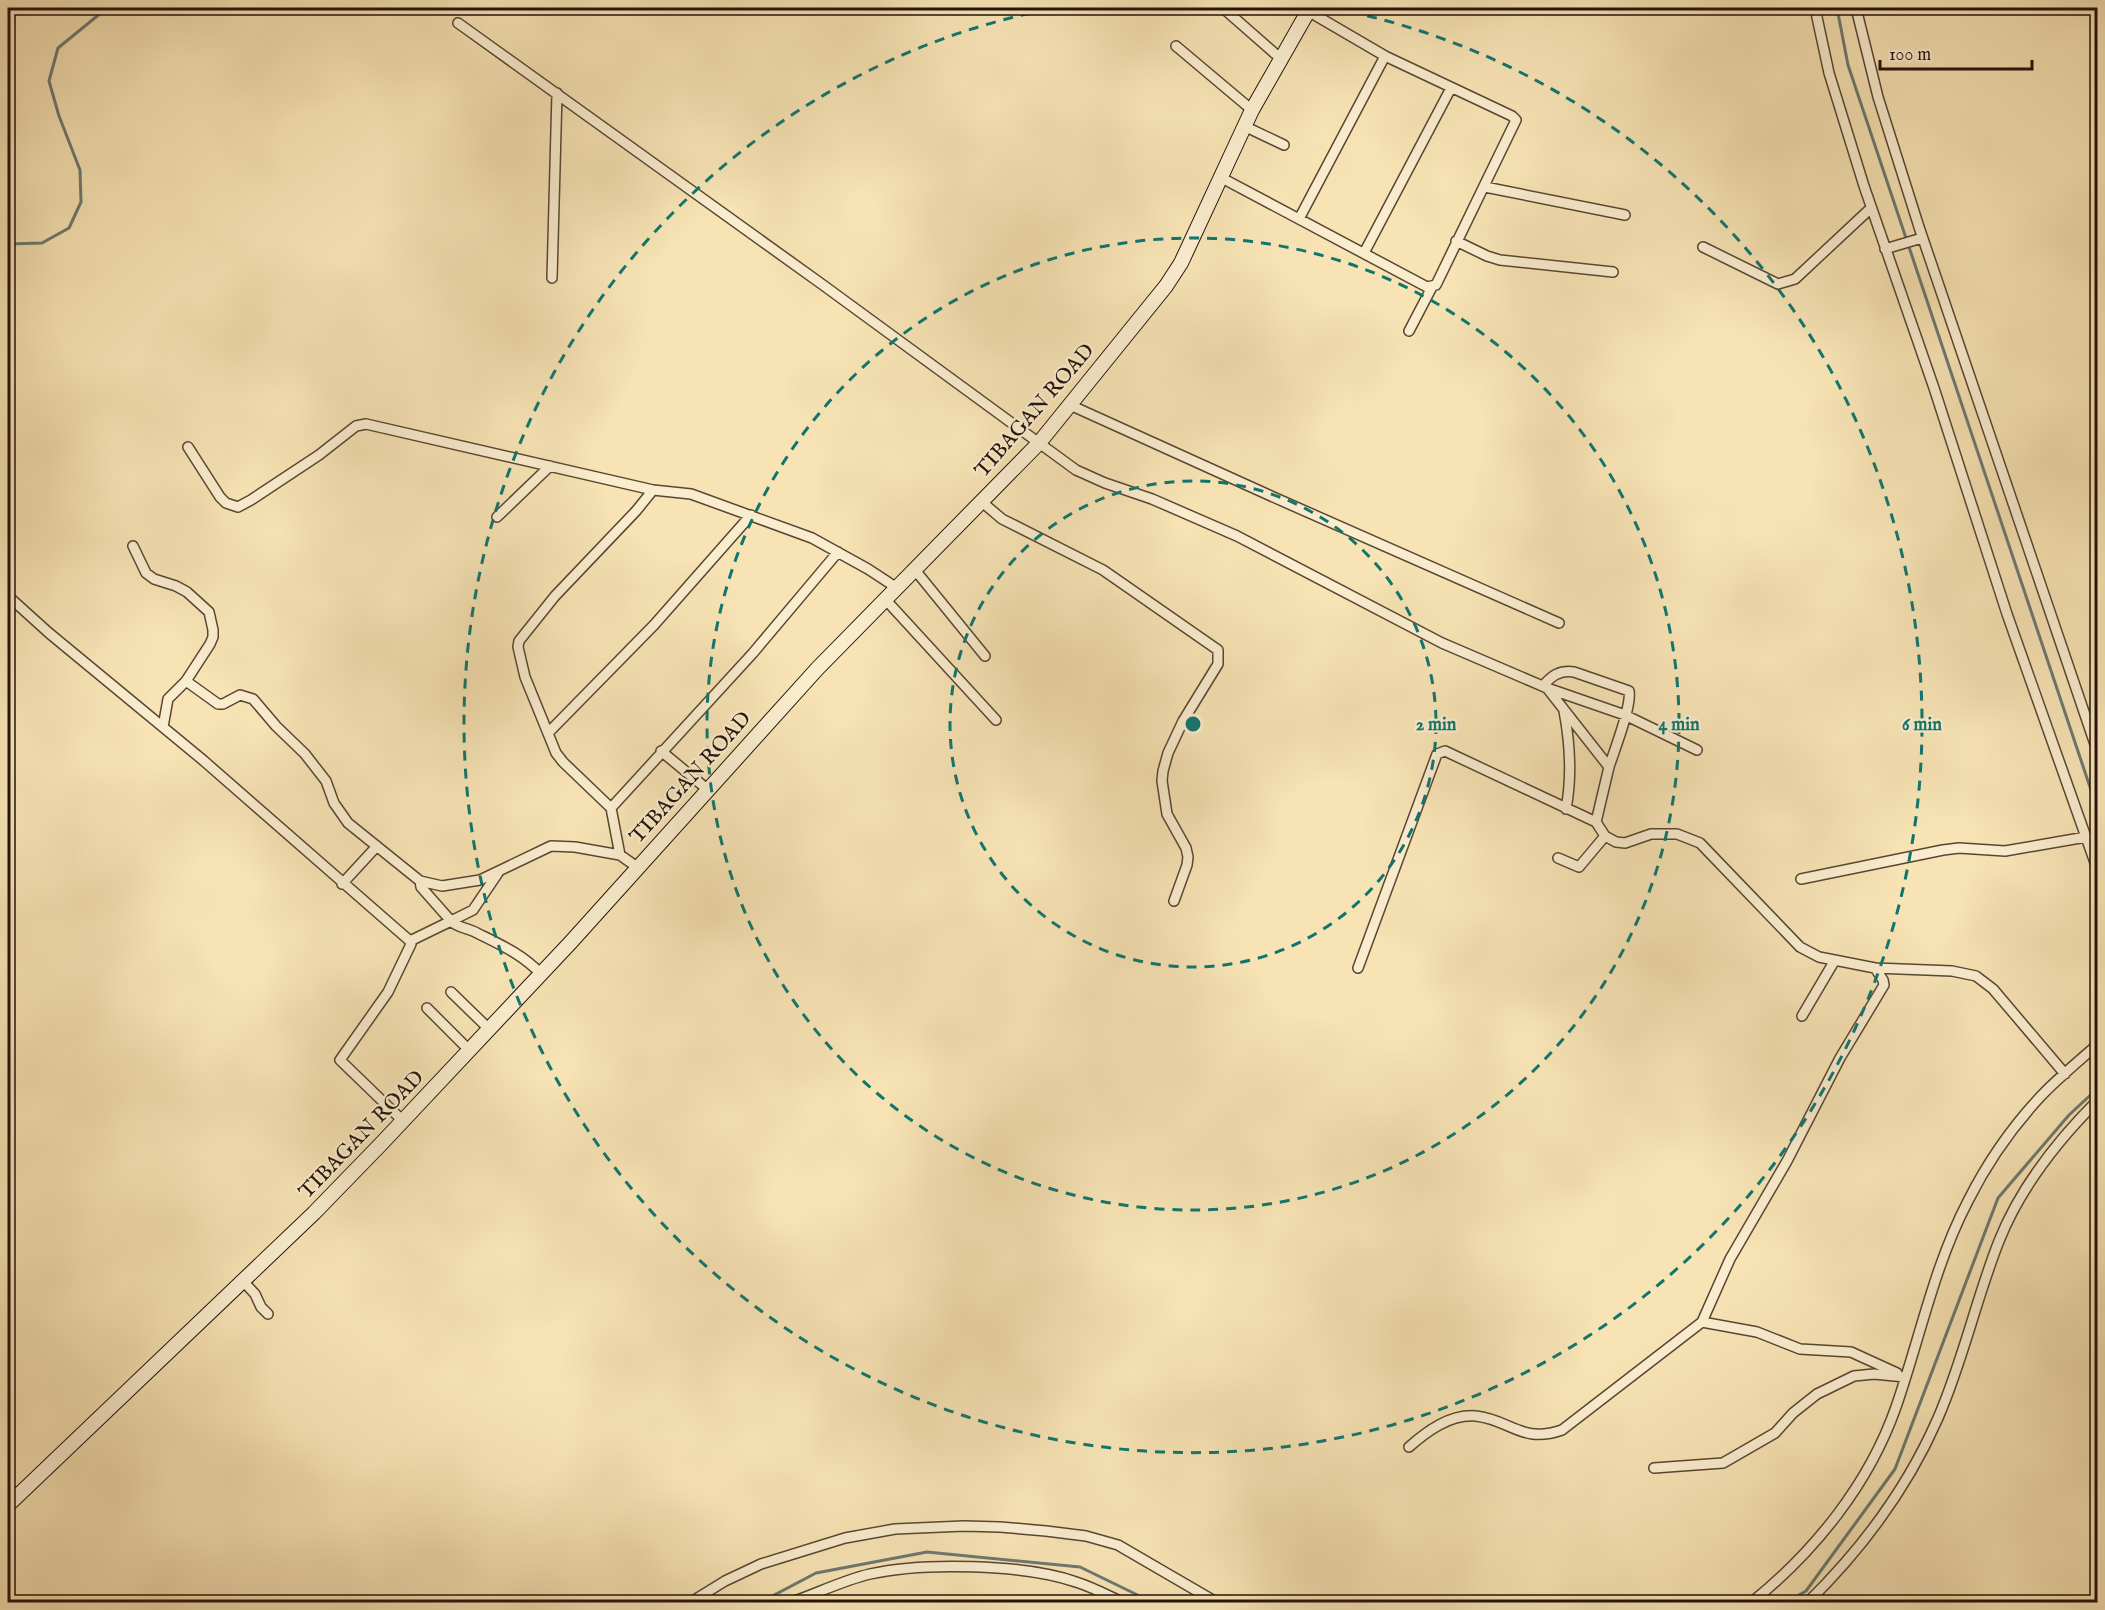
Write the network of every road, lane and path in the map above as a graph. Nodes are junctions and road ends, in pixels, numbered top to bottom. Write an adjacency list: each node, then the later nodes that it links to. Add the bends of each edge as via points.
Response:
1 (1223, 8): 8 (street)
2 (1815, 8): 16 (street, via 1829,73)
3 (1856, 8): 19 (street)
4 (1309, 9): 7 (street); 8 (main road, TIBAGAN ROAD)
5 (458, 23): 10 (street)
6 (1176, 46): 11 (street)
7 (1385, 56): 9 (street); 18 (street)
8 (1280, 58): 11 (main road, TIBAGAN ROAD)
9 (1451, 88): 15 (street, via 1516,120); 23 (street)
10 (557, 93): 25 (street); 29 (street)
11 (1252, 111): 12 (main road, TIBAGAN ROAD)
12 (1244, 126): 13 (street); 14 (main road, TIBAGAN ROAD)
13 (1284, 145)
14 (1220, 177): 18 (street); 28 (main road, TIBAGAN ROAD, via 1166,286)
15 (1485, 188): 17 (street); 20 (street)
16 (1871, 207): 21 (street, via 1785,284); 22 (street)
17 (1625, 214)
18 (1299, 219): 23 (street)
19 (1919, 239): 22 (street); 53 (street)
20 (1456, 241): 24 (street, via 1500,260); 26 (street, via 1436,285)
21 (1702, 247)
22 (1889, 248): 60 (street, via 2007,614)
23 (1364, 253): 26 (street)
24 (1613, 272)
25 (552, 278)
26 (1431, 286): 27 (street)
27 (1410, 331)
28 (1070, 405): 29 (main road, TIBAGAN ROAD); 42 (street)
29 (1039, 443): 33 (main road, TIBAGAN ROAD); 45 (street, via 1092,478 1237,536 1442,643)
30 (188, 447): 31 (street, via 220,497 238,507 362,424)
31 (550, 466): 32 (street); 35 (street)
32 (652, 490): 34 (street, via 691,494); 50 (street, via 519,641 525,677)
33 (982, 502): 38 (main road, TIBAGAN ROAD); 70 (street, via 1002,519 1103,570 1218,650 1218,664 1183,721 1163,771 1167,814 1186,848 1188,861)
34 (751, 515): 37 (street); 50 (street, via 654,625)
35 (497, 517)
36 (134, 546): 44 (street, via 149,577 187,592 211,615 213,637)
37 (838, 552): 39 (street); 52 (street, via 753,653)
38 (915, 570): 39 (main road, TIBAGAN ROAD); 43 (street)
39 (897, 588): 41 (main road, TIBAGAN ROAD)
40 (8, 596): 49 (street)
41 (885, 599): 48 (street); 55 (main road, TIBAGAN ROAD)
42 (1558, 622)
43 (985, 656)
44 (186, 681): 49 (street, via 168,699); 61 (street, via 218,704 240,695 253,699 305,753 326,781 348,824)
45 (1545, 687): 46 (street); 47 (street); 47 (street, via 1554,674 1566,671 1626,690 1630,696)
46 (1564, 708): 54 (street); 57 (street, via 1569,742)
47 (1625, 715): 51 (street); 54 (street)
48 (996, 720)
49 (162, 727): 69 (street)
50 (548, 733): 56 (street, via 562,762)
51 (1697, 750)
52 (661, 751): 55 (street); 56 (street)
53 (2097, 753)
54 (1609, 767): 58 (street)
55 (708, 789): 64 (main road, TIBAGAN ROAD)
56 (611, 808): 62 (street)
57 (1566, 809): 58 (street); 74 (street, via 1445,751 1438,753)
58 (1596, 822): 59 (street)
59 (1605, 836): 63 (street, via 1579,867); 73 (street, via 1625,843 1652,834 1677,834 1700,843 1800,947)
60 (2086, 837): 66 (street); 67 (street, via 2005,851 1943,850)
61 (377, 846): 68 (street); 69 (street)
62 (620, 855): 64 (street); 65 (street, via 551,846)
63 (1558, 858)
64 (637, 867): 76 (main road, TIBAGAN ROAD)
65 (500, 871): 68 (street, via 461,884 442,886); 71 (street, via 473,910)
66 (2097, 871)
67 (1801, 879)
68 (420, 881): 71 (street)
69 (342, 884): 72 (street)
70 (1174, 901)
71 (451, 921): 72 (street); 76 (street, via 514,951)
72 (410, 941): 85 (street, via 388,992 340,1060)
73 (1835, 960): 75 (street); 79 (street)
74 (1358, 968)
75 (1875, 968): 83 (street, via 1952,971 1984,980); 88 (street, via 1883,980 1881,991 1725,1268)
76 (541, 974): 80 (main road, TIBAGAN ROAD)
77 (451, 992): 80 (street)
78 (428, 1008): 82 (street)
79 (1802, 1016)
80 (489, 1029): 82 (main road, TIBAGAN ROAD)
81 (2097, 1044): 83 (street)
82 (469, 1050): 85 (main road, TIBAGAN ROAD)
83 (2065, 1074): 89 (street, via 2041,1096 1995,1154 1968,1201 1940,1265)
84 (2097, 1100): 98 (street, via 2028,1185 2005,1228 1940,1415 1912,1472 1856,1553)
85 (402, 1120): 86 (main road, TIBAGAN ROAD)
86 (243, 1281): 87 (street); 92 (main road, TIBAGAN ROAD)
87 (268, 1314)
88 (1702, 1322): 89 (street, via 1757,1332 1800,1349 1851,1352); 90 (street, via 1562,1430 1536,1435 1475,1416 1428,1430)
89 (1905, 1377): 91 (street, via 1854,1376 1817,1394 1775,1433 1723,1463); 97 (street, via 1887,1430 1848,1500 1810,1548 1777,1583)
90 (1409, 1447)
91 (1654, 1468)
92 (8, 1505)
93 (691, 1602): 96 (street, via 761,1564 845,1538 895,1529 964,1526 1046,1531 1118,1545)
94 (792, 1602): 95 (street, via 870,1574 933,1567 1035,1572 1076,1581)
95 (1122, 1602)
96 (1216, 1602)
97 (1752, 1602)
98 (1808, 1602)

